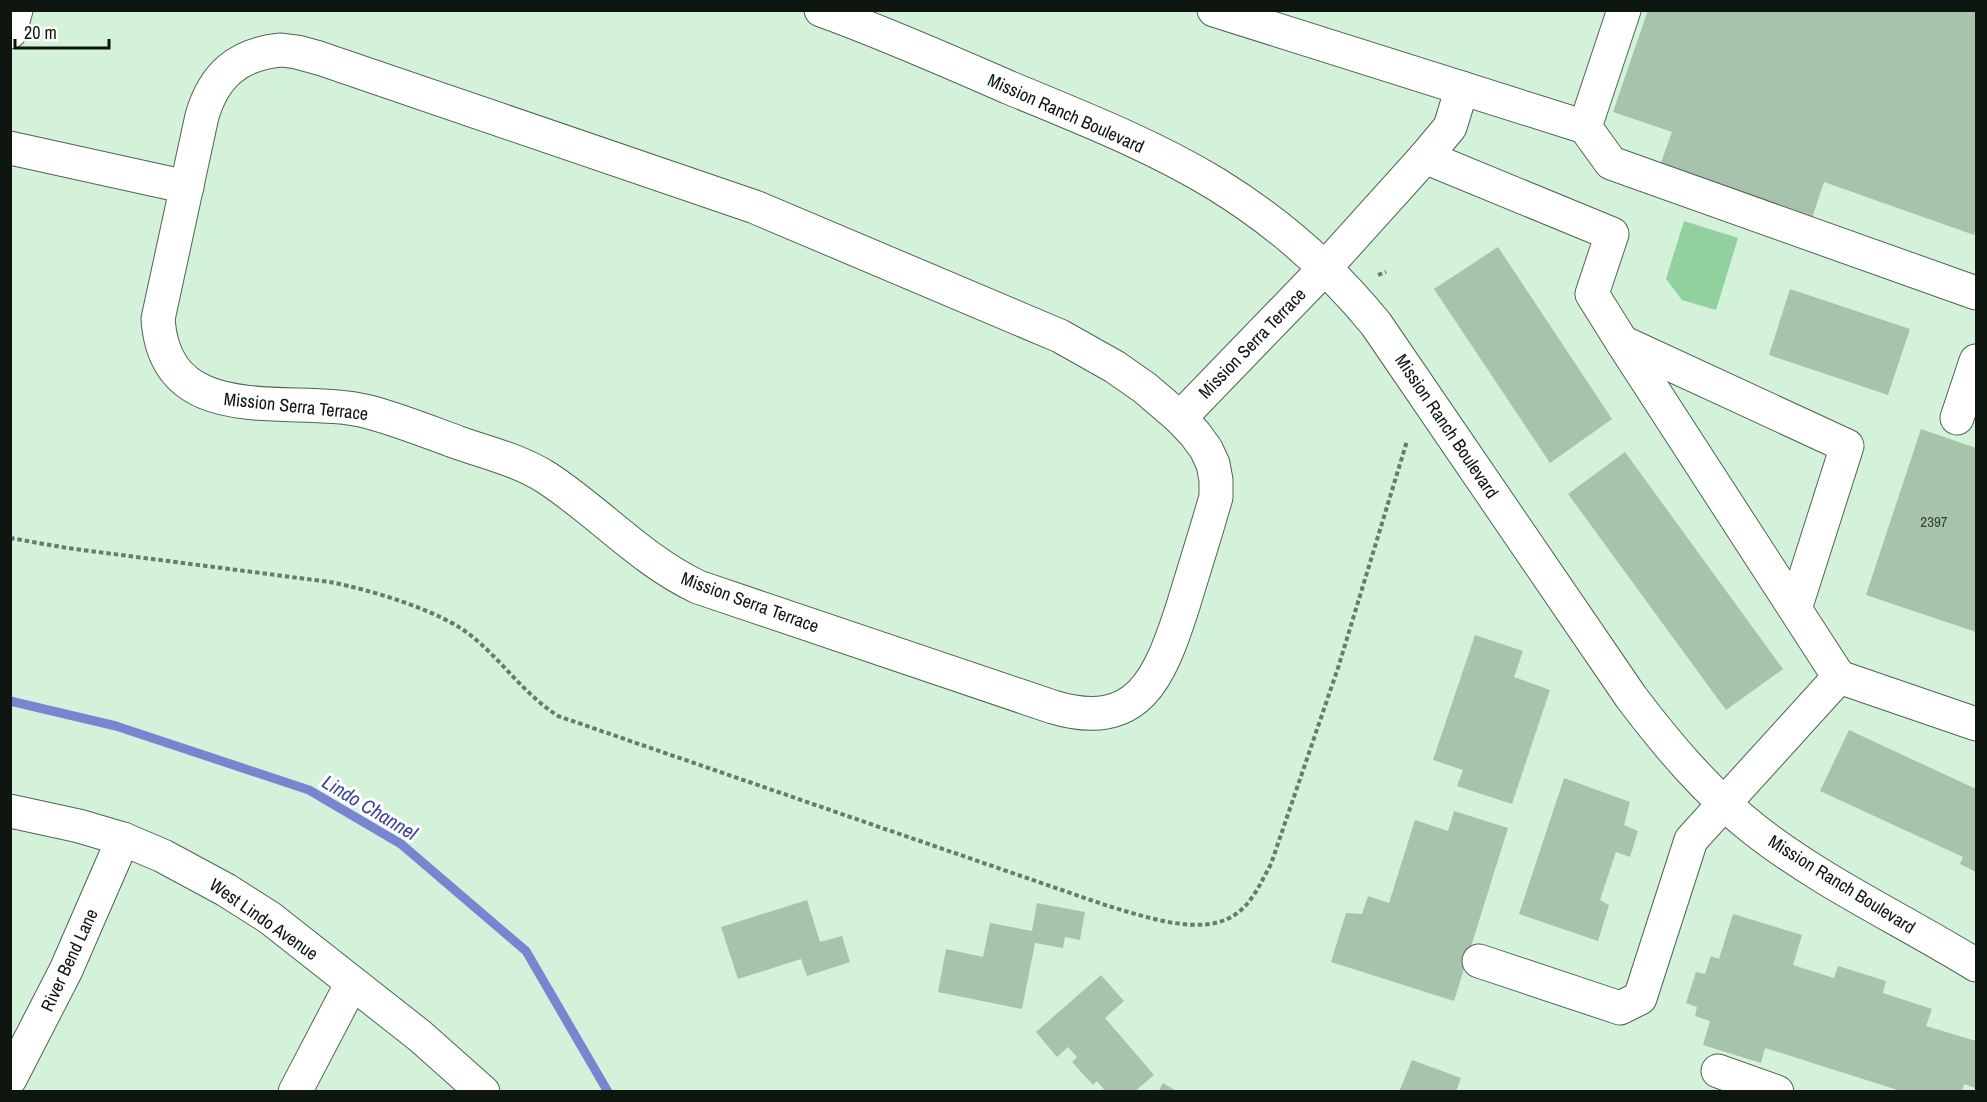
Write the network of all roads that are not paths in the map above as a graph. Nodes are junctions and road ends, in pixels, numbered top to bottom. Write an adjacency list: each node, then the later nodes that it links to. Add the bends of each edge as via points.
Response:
1 (16, 10): 5 (street)
2 (821, 10): 11 (street, Mission Ranch Boulevard, via 1167,157 1245,203)
3 (1214, 10): 6 (street)
4 (1624, 10): 7 (street)
5 (10, 32)
6 (1462, 88): 7 (street); 9 (street, Mission Serra Terrace, via 1450,127)
7 (1585, 127): 12 (street, via 1611,163)
8 (10, 148): 10 (street)
9 (1425, 157): 11 (street, Mission Serra Terrace); 13 (street, via 1612,234 1592,294)
10 (186, 187): 15 (street, Mission Serra Terrace, via 202,116 216,83 250,56 265,51 297,52 756,207 1060,336 1115,367); 15 (street, Mission Serra Terrace, via 158,319 165,355 189,384 206,394 250,403 353,408 506,459 545,477 665,570 698,587 1075,714 1111,711 1140,694 1163,662 1175,629 1216,497 1213,464 1206,449)
11 (1324, 268): 15 (street, Mission Serra Terrace); 20 (street, Mission Ranch Boulevard, via 1360,304 1392,345 1637,705 1677,756)
12 (1977, 293)
13 (1622, 342): 17 (street); 17 (street, via 1847,446)
14 (1977, 361): 16 (street)
15 (1180, 418)
16 (1957, 418)
17 (1794, 609): 18 (street)
18 (1839, 677): 19 (street); 20 (street)
19 (1977, 724)
20 (1724, 803): 23 (street, via 1691,840 1640,998 1620,1008); 24 (street, Mission Ranch Boulevard, via 1814,871)
21 (10, 811): 22 (street, West Lindo Avenue)
22 (123, 839): 25 (street, West Lindo Avenue, via 226,890 270,918); 27 (street, River Bend Lane, via 66,970)
23 (1479, 961)
24 (1977, 965)
25 (352, 983): 28 (street); 29 (street, West Lindo Avenue)
26 (1718, 1071): 30 (street)
27 (10, 1079)
28 (295, 1092)
29 (483, 1092)
30 (1777, 1092)

